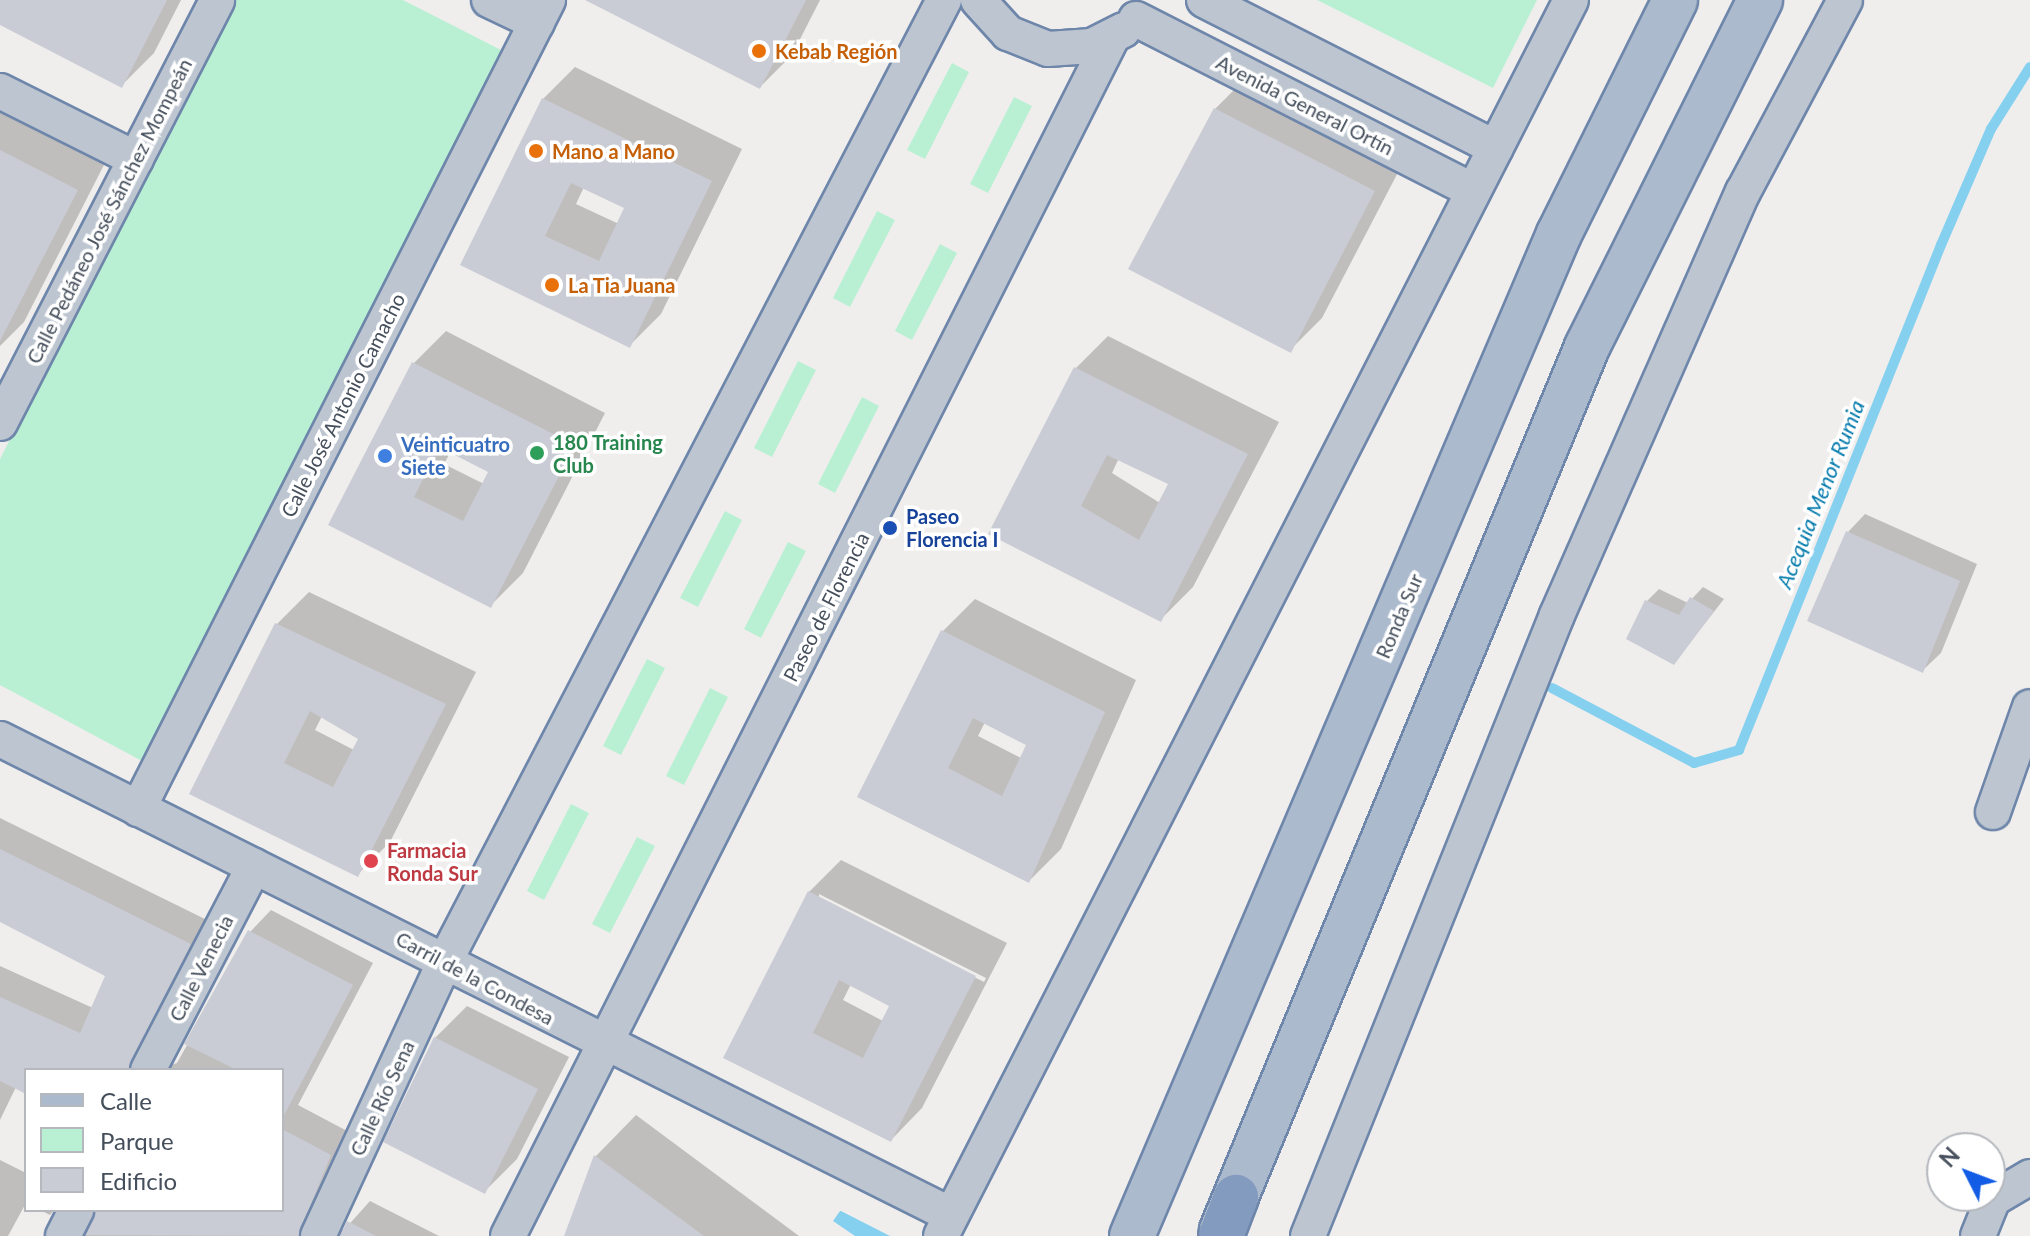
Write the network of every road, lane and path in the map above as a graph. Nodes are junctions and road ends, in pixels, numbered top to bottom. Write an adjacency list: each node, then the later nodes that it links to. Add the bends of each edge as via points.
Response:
1 (217, 0): 14 (street, Calle Pedáneo José Sánchez Mompeán)
2 (489, 0): 10 (street)
3 (944, 0): 22 (street)
4 (978, 0): 11 (street, via 1008,33 1038,46 1071,50)
5 (1204, 0): 13 (street)
6 (1571, 0): 13 (street)
7 (1675, 0): 32 (main road, Ronda Sur, via 1559,234)
8 (1760, 0): 27 (main road, via 1587,347)
9 (1845, 0): 33 (street, via 1743,192 1557,615)
10 (542, 11): 19 (street, Calle José Antonio Camacho)
11 (1133, 19): 15 (street, Avenida General Ortín); 23 (street, Paseo de Florencia)
12 (0, 91): 14 (street)
13 (1496, 148): 15 (street)
14 (136, 159): 16 (street, Calle Pedáneo José Sánchez Mompeán)
15 (1473, 191): 28 (street)
16 (0, 421)
17 (2030, 707): 20 (street)
18 (0, 739): 19 (street, Carril de la Condesa)
19 (138, 809): 21 (street, Carril de la Condesa)
20 (1993, 812)
21 (254, 866): 22 (street, Carril de la Condesa); 24 (street, Calle Venecia)
22 (445, 961): 23 (street, Carril de la Condesa); 30 (street, Calle Río Sena)
23 (604, 1046): 28 (street, Carril de la Condesa); 31 (street, Paseo de Florencia)
24 (149, 1068)
25 (2030, 1177): 34 (street, via 1993,1199)
26 (75, 1212): 29 (street)
27 (1225, 1223)
28 (946, 1225)
29 (63, 1236)
30 (318, 1236)
31 (508, 1236)
32 (1132, 1236)
33 (1308, 1236)
34 (1978, 1236)

